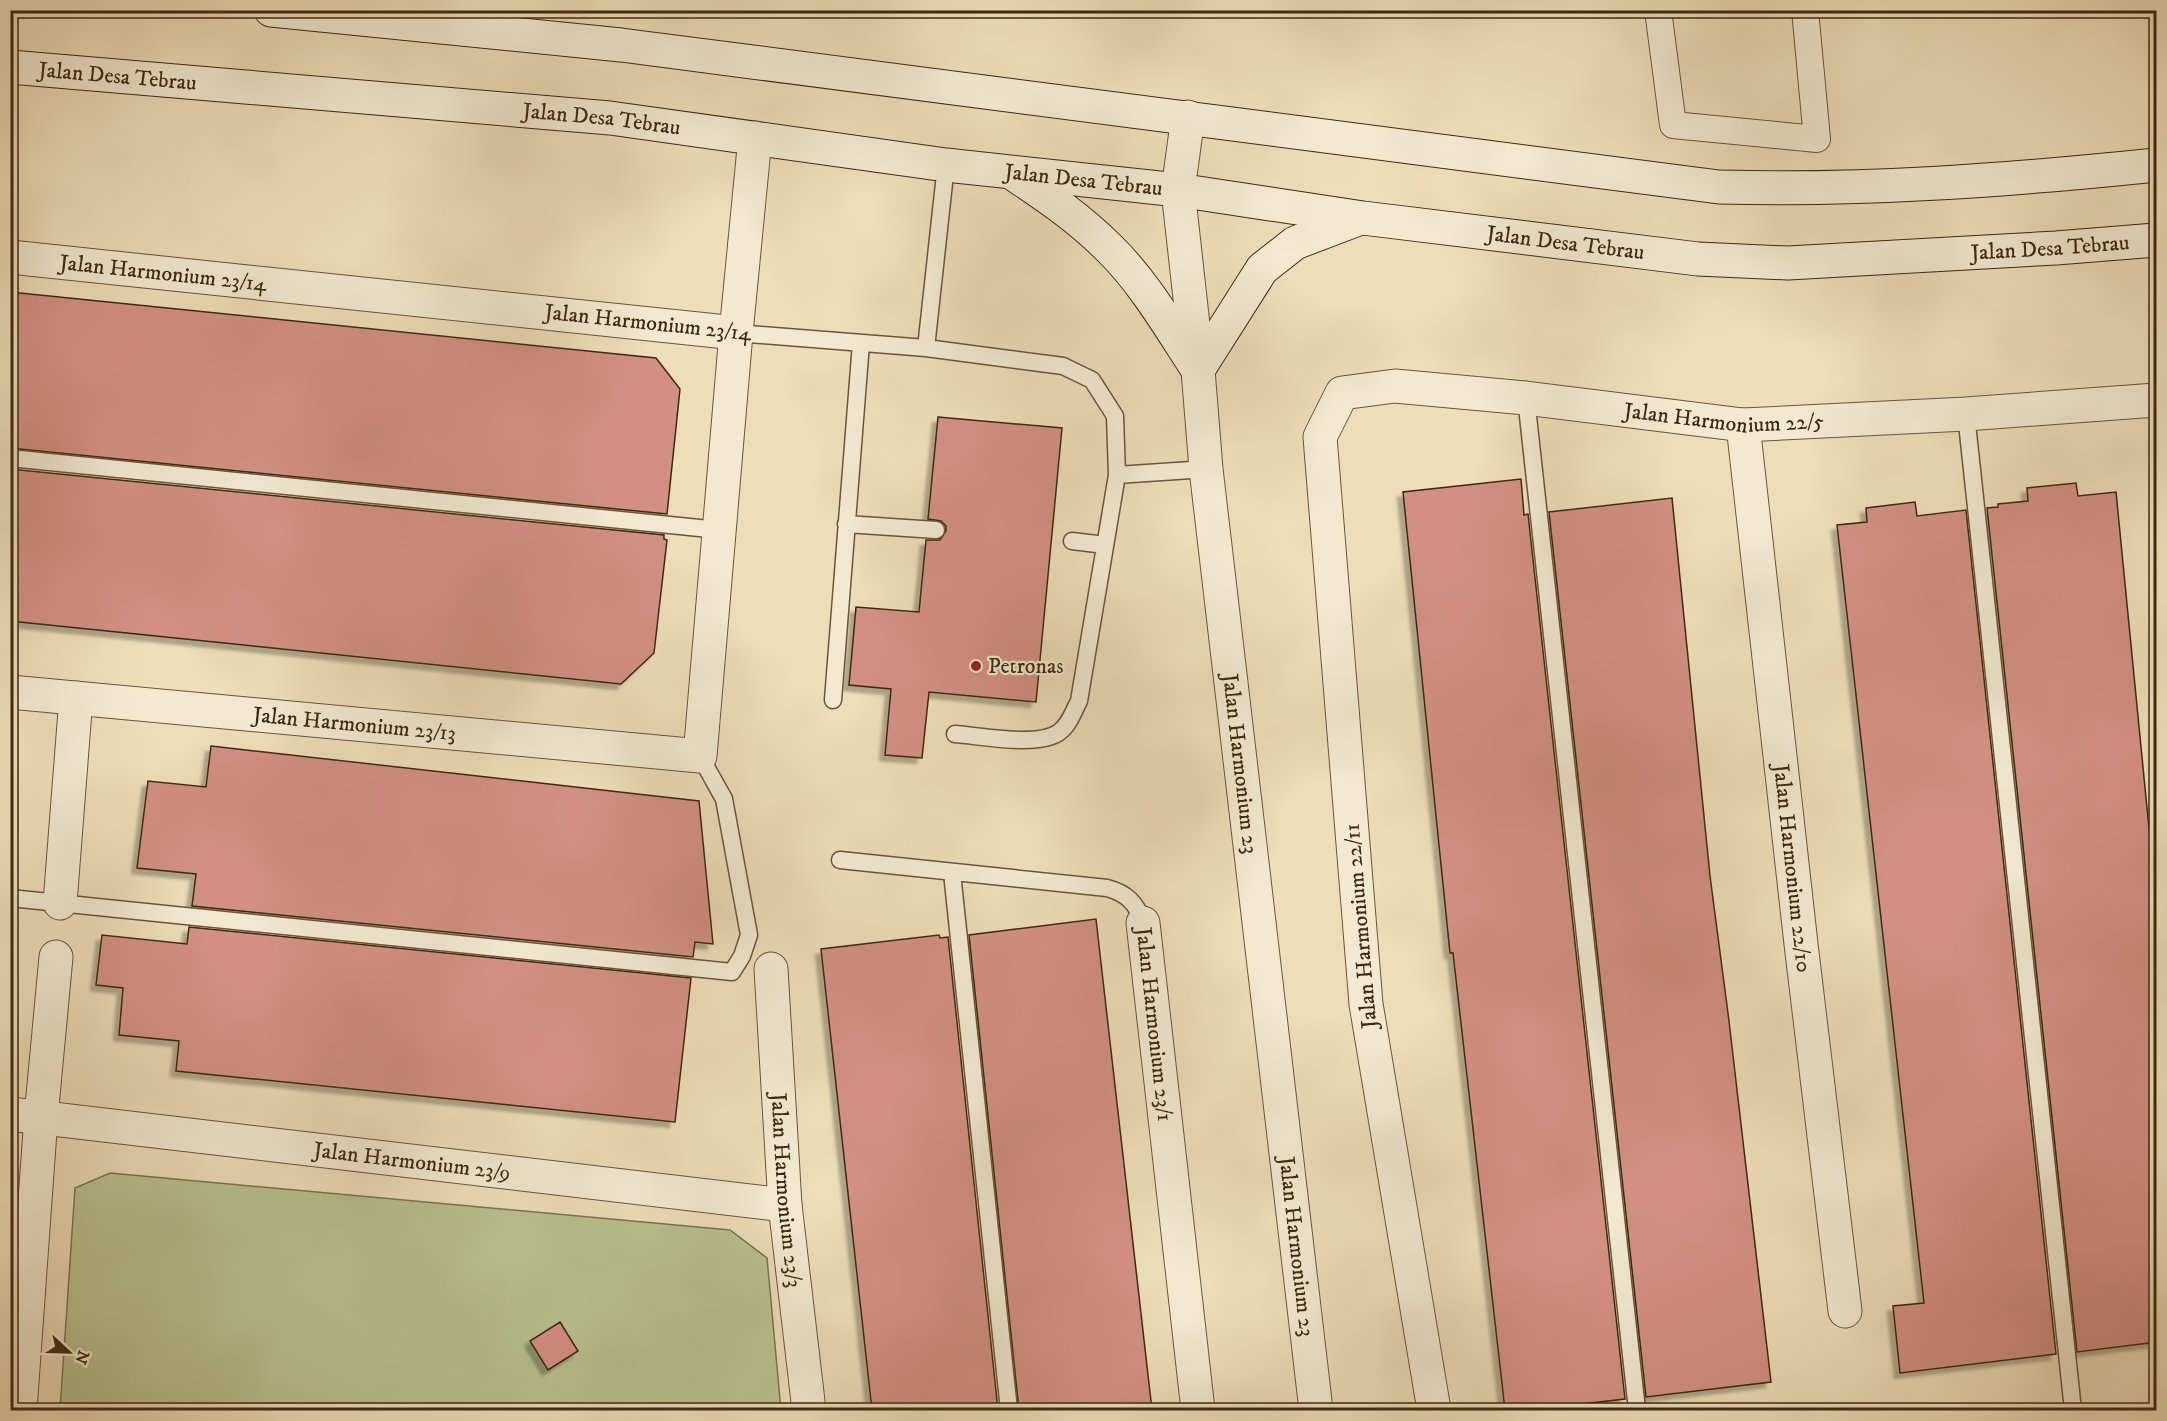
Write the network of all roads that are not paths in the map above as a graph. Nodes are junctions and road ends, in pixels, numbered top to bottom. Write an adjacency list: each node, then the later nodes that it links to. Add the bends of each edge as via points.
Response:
1 (271, 10): 5 (street, via 621,45)
2 (1658, 10): 3 (street, via 1673,125 1817,139)
3 (1805, 10)
4 (10, 67): 6 (street, Jalan Desa Tebrau, via 610,118)
5 (1188, 117): 8 (street, via 1719,187 1791,189 2034,177); 10 (street, Jalan Harmonium 23)
6 (755, 138): 7 (street, Jalan Desa Tebrau); 14 (street)
7 (946, 165): 9 (street, Jalan Desa Tebrau); 16 (lane)
8 (2157, 165)
9 (1012, 173): 10 (street, Jalan Desa Tebrau); 17 (street, via 1067,210 1111,249 1155,303)
10 (1178, 190): 11 (street, Jalan Desa Tebrau); 17 (street, Jalan Harmonium 23)
11 (1362, 218): 12 (street, Jalan Desa Tebrau, via 1698,259 1788,263); 17 (street, via 1295,243 1262,269)
12 (2157, 240)
13 (10, 257): 14 (street, Jalan Harmonium 23/14)
14 (736, 333): 15 (lane, Jalan Harmonium 23/14); 27 (street)
15 (861, 344): 16 (lane, Jalan Harmonium 23/14); 26 (lane)
16 (926, 348): 25 (lane, Jalan Harmonium 23/14, via 1063,366 1092,380 1115,416)
17 (1198, 370): 24 (street, Jalan Harmonium 23)
18 (1526, 398): 21 (street, Jalan Harmonium 22/5); 22 (street, Jalan Harmonium 22/5, via 1395,386 1342,393); 52 (lane)
19 (2157, 400): 20 (street, Jalan Harmonium 22/5)
20 (1966, 414): 21 (street, Jalan Harmonium 22/5); 53 (lane)
21 (1743, 425): 45 (street, Jalan Harmonium 22/10)
22 (1320, 437): 51 (street, Jalan Harmonium 22/11, via 1366,1004)
23 (10, 458): 27 (lane)
24 (1206, 469): 25 (lane); 50 (street, Jalan Harmonium 23)
25 (1117, 475): 30 (lane, Jalan Harmonium 23/14)
26 (846, 524): 28 (lane); 33 (lane)
27 (719, 530): 35 (street)
28 (936, 530)
29 (1072, 541): 30 (lane)
30 (1105, 545): 34 (lane, Jalan Harmonium 23/14, via 1079,701 1069,722 1058,733 1036,741)
31 (10, 692): 32 (street, Jalan Harmonium 23/13)
32 (76, 698): 35 (street, Jalan Harmonium 23/13); 39 (street)
33 (833, 700)
34 (955, 734)
35 (700, 756): 39 (lane, via 724,799 749,935 732,972)
36 (840, 860): 37 (lane, Jalan Harmonium 23/1)
37 (952, 873): 40 (lane, Jalan Harmonium 23/1, via 1107,888 1130,899); 48 (lane)
38 (10, 898): 39 (lane)
39 (60, 903)
40 (1143, 923): 49 (street, Jalan Harmonium 23/1)
41 (57, 957): 43 (street)
42 (771, 969): 44 (street, Jalan Harmonium 23/3)
43 (26, 1115): 44 (street, Jalan Harmonium 23/9); 46 (street)
44 (785, 1205): 47 (street, Jalan Harmonium 23/3)
45 (1845, 1311)
46 (20, 1410)
47 (809, 1410)
48 (1009, 1410)
49 (1198, 1410)
50 (1316, 1410)
51 (1434, 1410)
52 (1637, 1410)
53 (2073, 1410)

